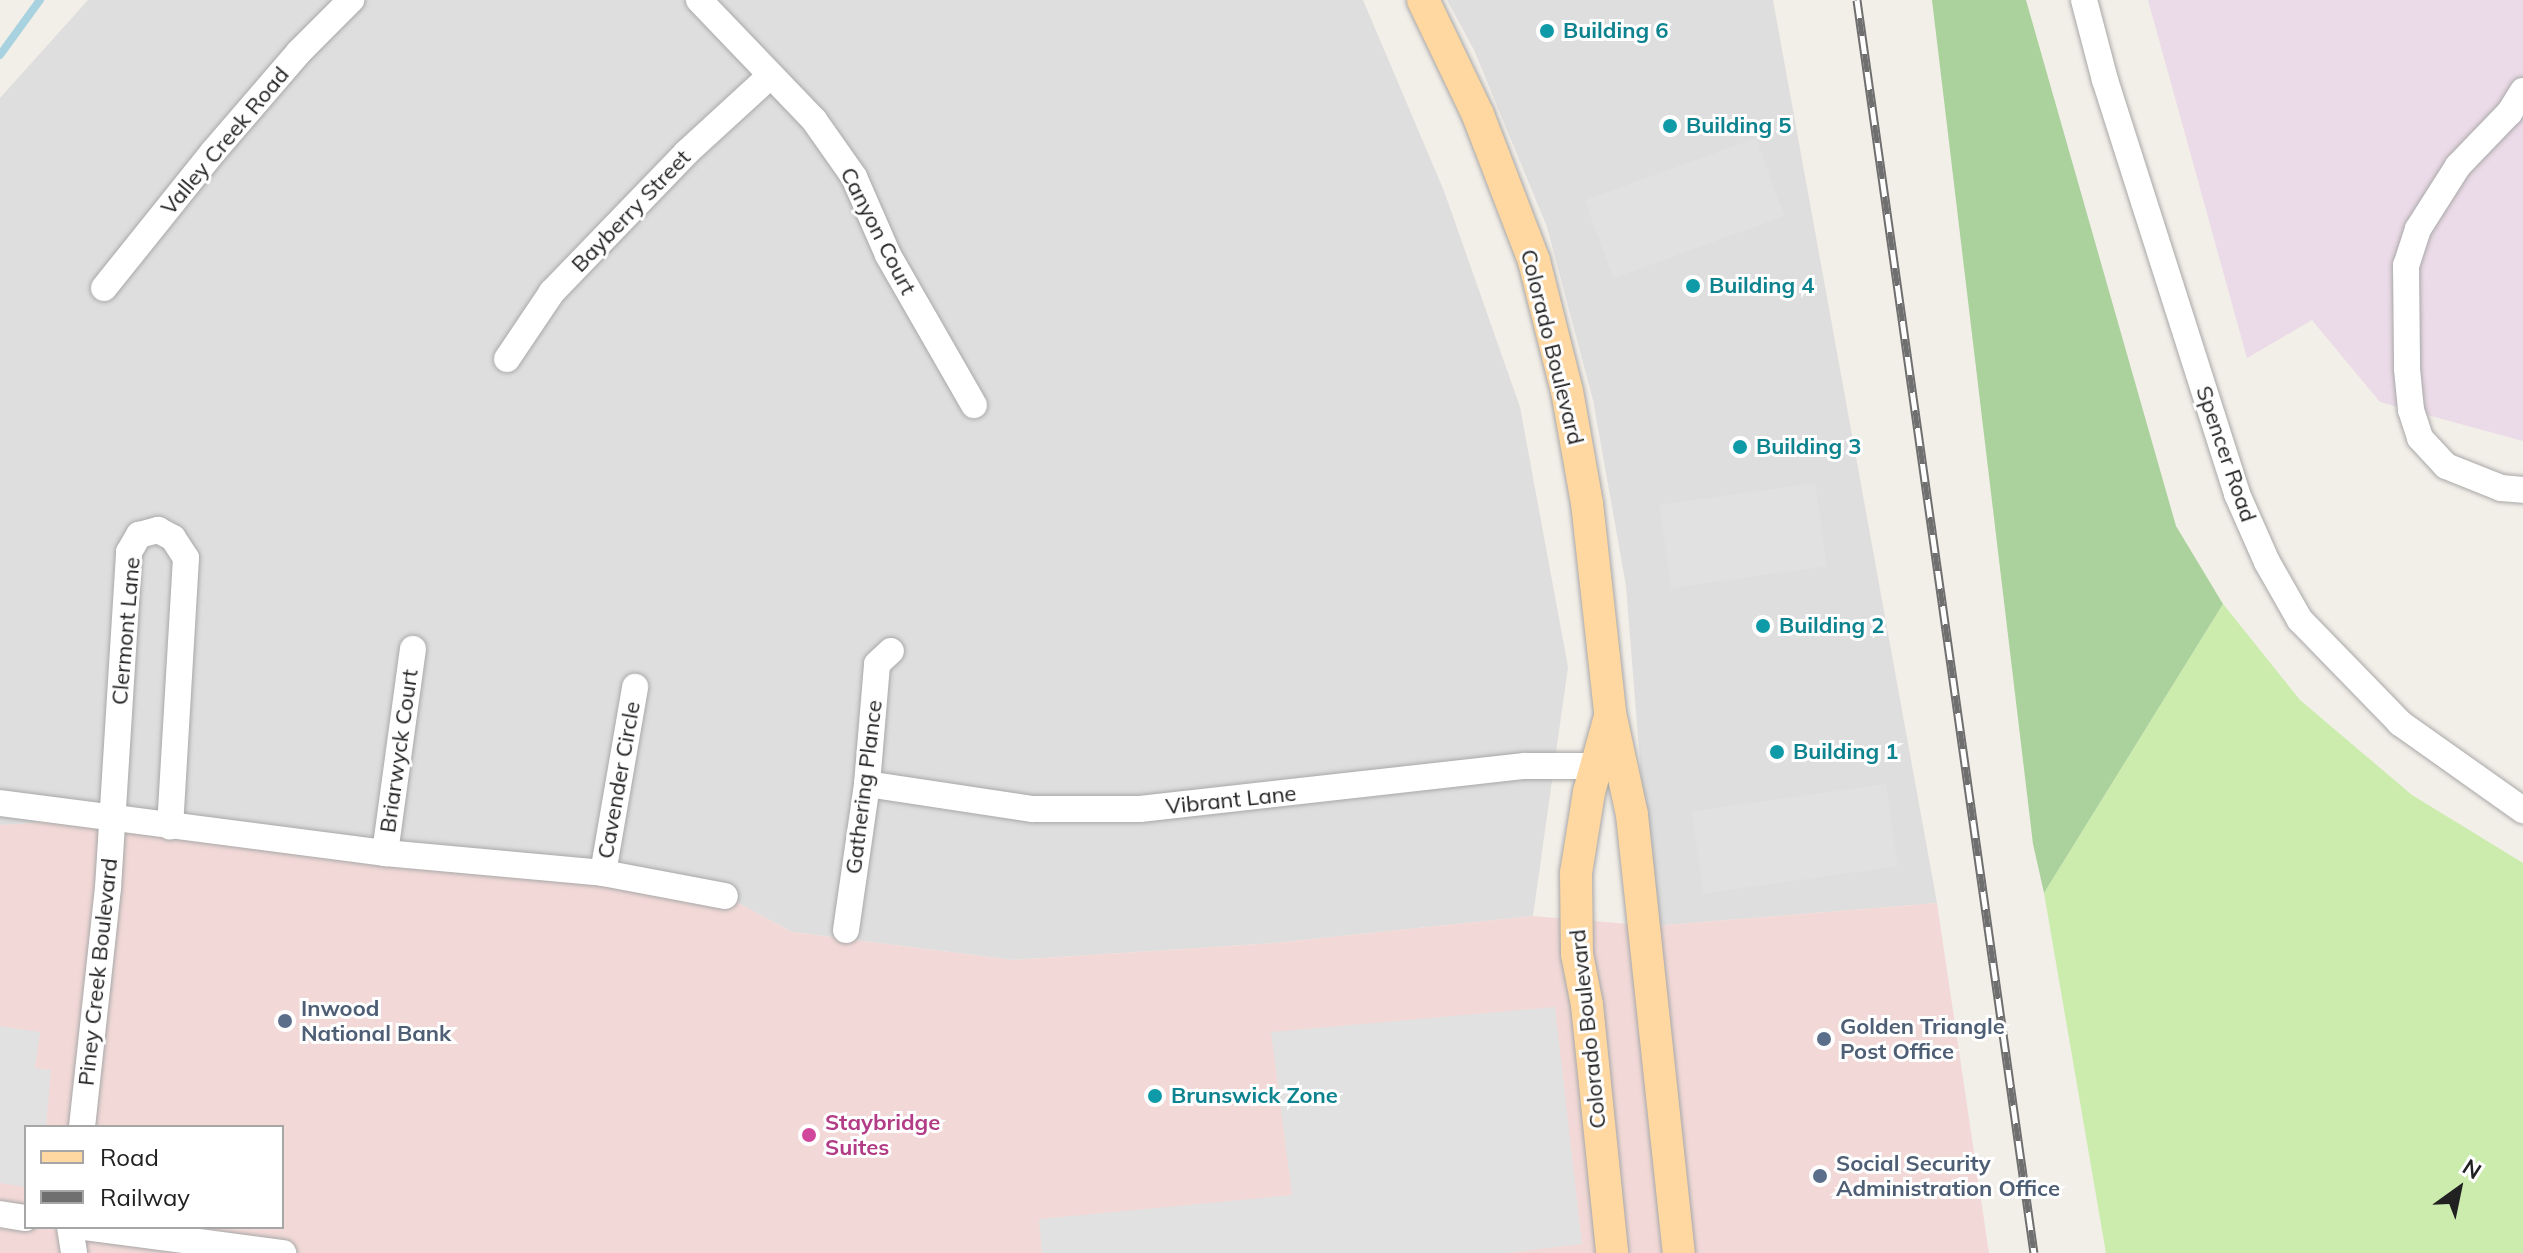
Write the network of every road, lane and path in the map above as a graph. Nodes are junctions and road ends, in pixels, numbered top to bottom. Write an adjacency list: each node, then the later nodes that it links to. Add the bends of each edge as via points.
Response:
1 (351, 0): 7 (street, Valley Creek Road, via 232,130)
2 (699, 0): 5 (street, Canyon Court)
3 (1423, 0): 14 (main road, Colorado Boulevard, via 1478,115 1534,261 1567,391 1587,503)
4 (2084, 0): 18 (street, Spencer Road, via 2237,494 2267,562 2300,620 2400,723)
5 (770, 76): 8 (street, Bayberry Street, via 686,153 552,292); 9 (street, Canyon Court, via 814,120 854,177 888,255)
6 (2523, 91): 10 (street, via 2458,166 2418,229 2406,265 2407,369 2420,438 2446,466 2501,488)
7 (104, 288)
8 (507, 359)
9 (974, 405)
10 (2523, 490)
11 (413, 649): 21 (street, Briarwyck Court)
12 (891, 651): 16 (street, Gathering Plance, via 877,664)
13 (635, 687): 22 (street, Cavender Circle)
14 (1610, 713): 15 (main road, Colorado Boulevard); 34 (main road, Colorado Boulevard, via 1632,815)
15 (1596, 766): 16 (street, Vibrant Lane, via 1533,765 1140,809 1033,809); 33 (main road, Colorado Boulevard, via 1576,873 1577,954 1587,1005)
16 (867, 784): 24 (street, Gathering Plance)
17 (0, 803): 19 (street)
18 (2523, 810)
19 (113, 818): 20 (street); 20 (street, Clermont Lane, via 129,552 139,535 158,530 173,538 186,558); 25 (street, Piney Creek Boulevard)
20 (170, 827): 21 (street)
21 (385, 853): 22 (street)
22 (603, 873): 23 (street)
23 (725, 896)
24 (846, 930)
25 (82, 1125)
26 (0, 1214): 27 (street)
27 (24, 1218)
28 (70, 1229): 31 (street)
29 (89, 1229): 30 (street)
30 (118, 1242): 32 (street)
31 (74, 1253)
32 (283, 1253)
33 (1612, 1253)
34 (1679, 1253)

